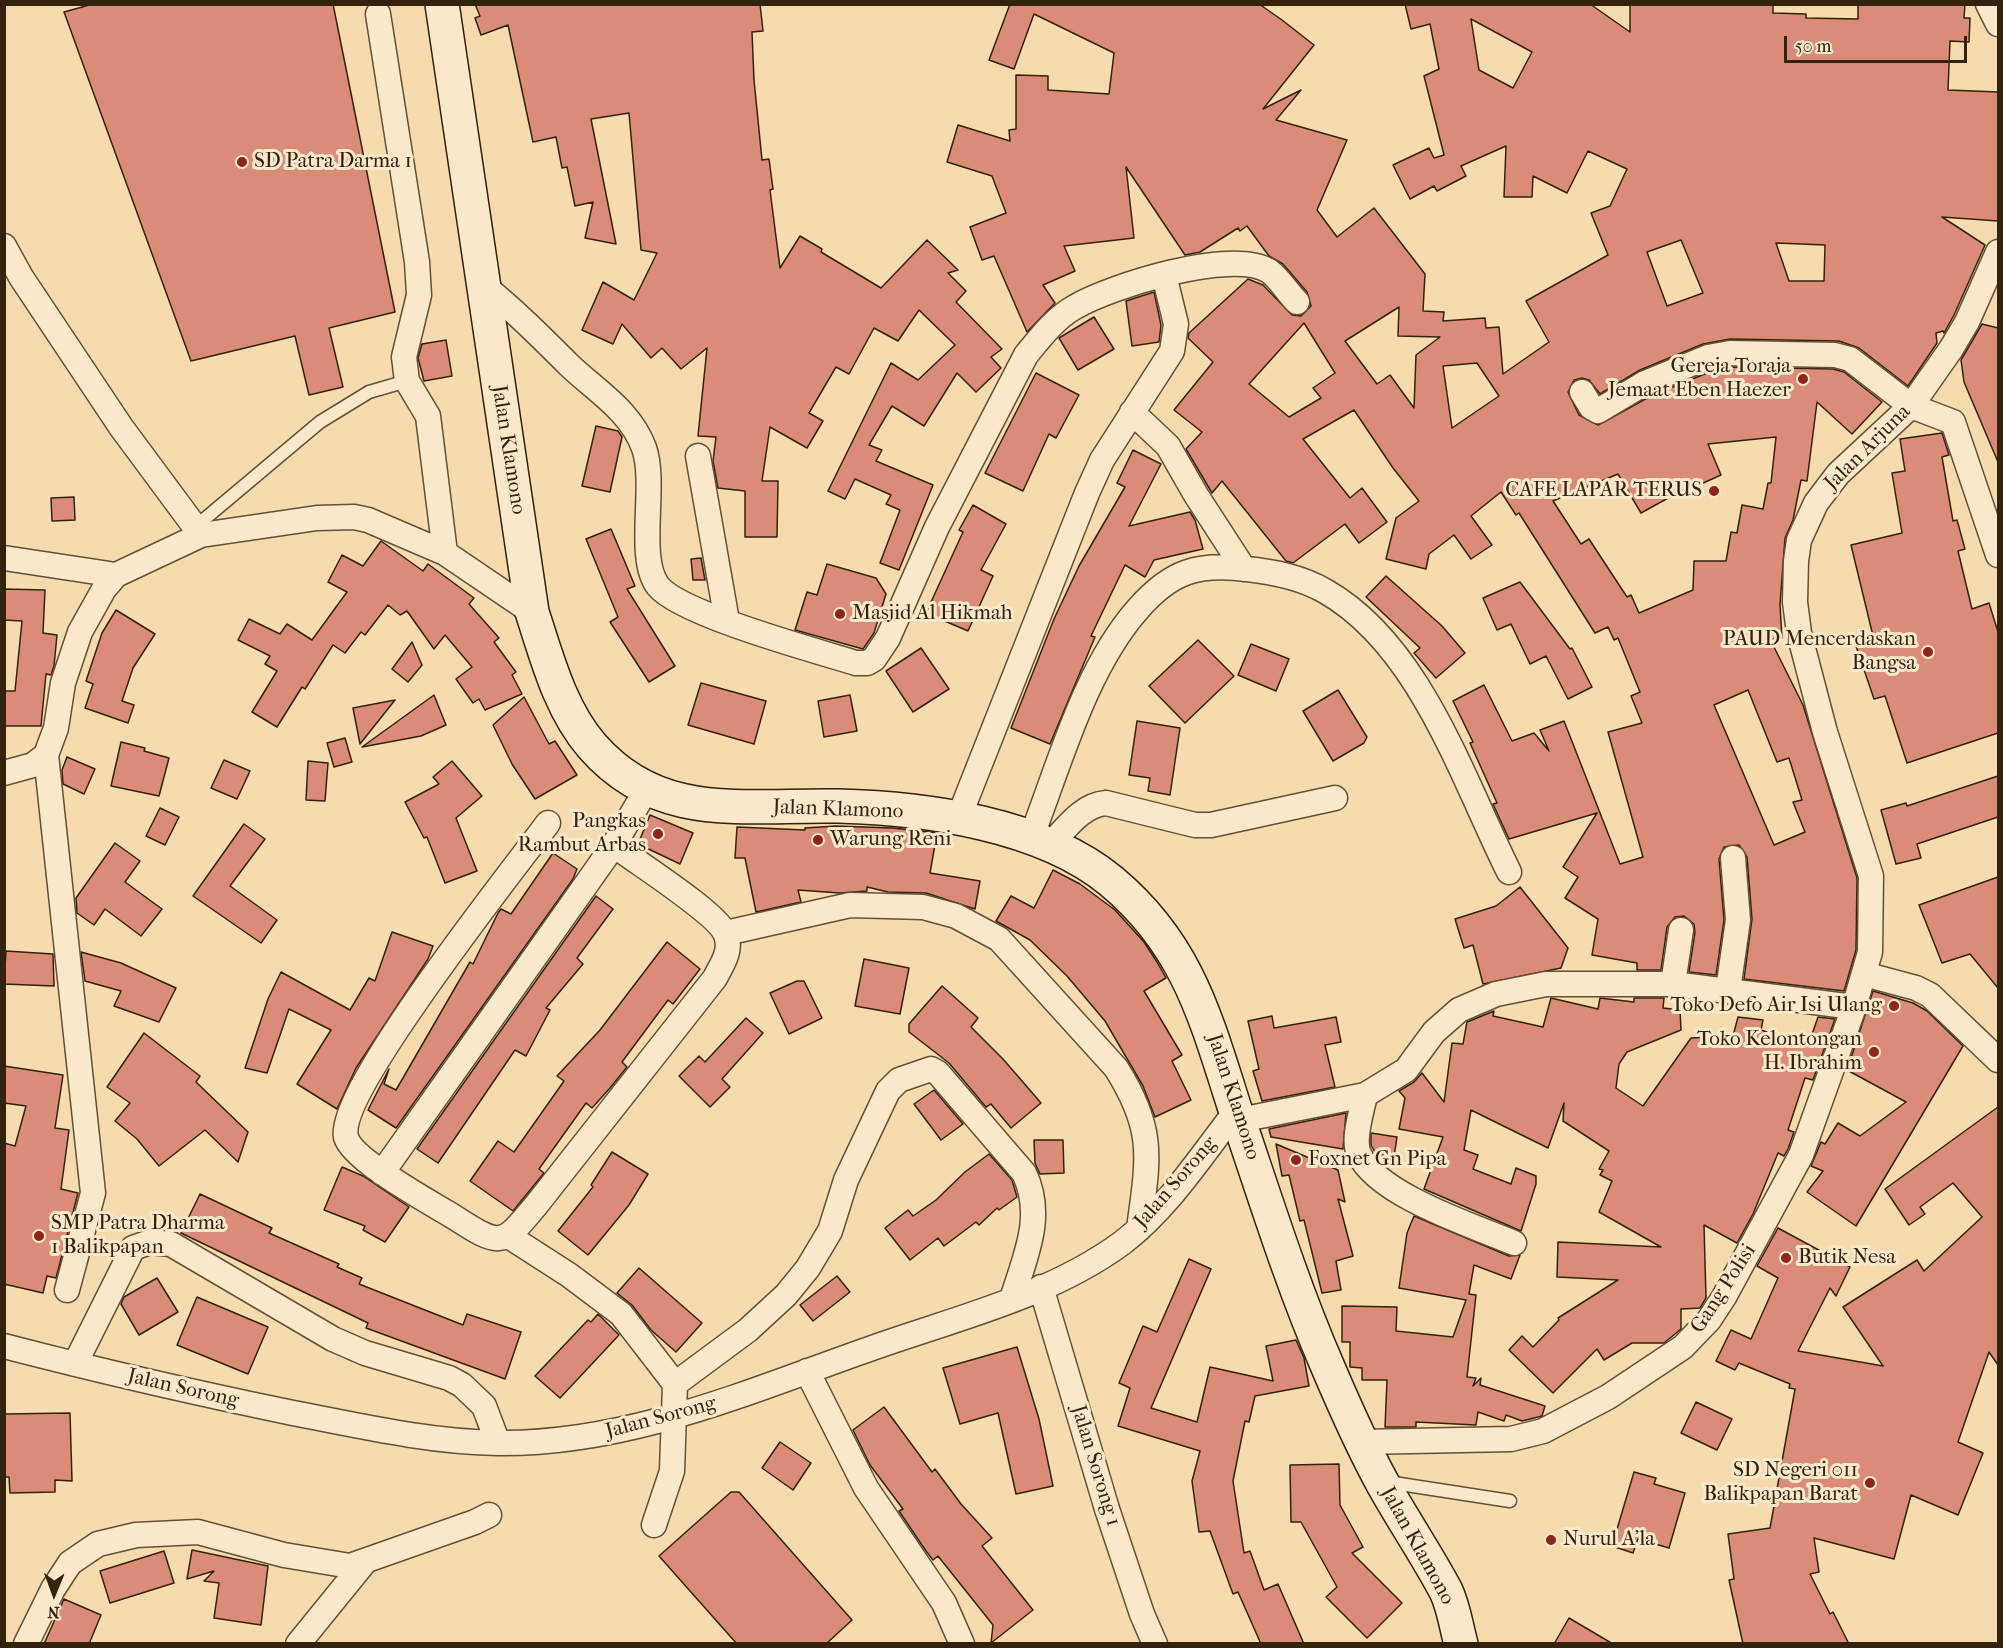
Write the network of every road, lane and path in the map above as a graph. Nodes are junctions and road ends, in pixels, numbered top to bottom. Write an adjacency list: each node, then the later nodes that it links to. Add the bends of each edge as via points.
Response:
1 (442, 4): 8 (main road, Jalan Klamono)
2 (1989, 4): 4 (street)
3 (378, 14): 10 (street, via 418,273 419,295 404,357)
4 (1998, 24)
5 (4, 246): 15 (street, via 121,427)
6 (1998, 252): 12 (street, Jalan Arjuna, via 1967,322)
7 (1164, 274): 9 (street, via 1222,264 1257,268 1269,272); 13 (street, via 1175,316 1175,342 1167,362); 22 (street, via 1073,307 1026,355 937,527 888,638 874,659 856,663)
8 (483, 285): 21 (main road, Jalan Klamono); 22 (street, via 627,414 645,449 649,470 649,560 657,585 684,604)
9 (1297, 302)
10 (407, 381): 15 (lane, via 369,392 320,422); 16 (street, via 428,416)
11 (1582, 392): 12 (street, via 1598,411 1644,383 1708,357 1730,353 1835,355 1850,360)
12 (1911, 406): 17 (street, via 1942,417 1956,427); 35 (street, Jalan Arjuna, via 1838,474 1806,522 1796,561 1795,602 1806,664 1871,876 1871,940)
13 (1132, 412): 19 (street, via 1168,446); 27 (street, via 1087,493)
14 (698, 456): 22 (street)
15 (198, 531): 16 (street, via 354,517 387,526); 20 (street)
16 (445, 553): 21 (street)
17 (1998, 555)
18 (4, 558): 20 (street)
19 (1244, 569): 29 (street, via 1217,566 1181,573 1138,608 1095,671); 32 (street, via 1300,579 1325,591 1373,630 1405,668 1428,705)
20 (116, 575): 23 (street, via 80,632)
21 (532, 612): 25 (main road, Jalan Klamono, via 564,704 576,723 603,757)
22 (727, 621)
23 (46, 755): 24 (street, via 33,765); 47 (street, via 93,1192)
24 (4, 773)
25 (646, 790): 27 (main road, Jalan Klamono, via 688,802 743,807 838,806); 30 (street)
26 (1335, 798): 29 (street, via 1211,825 1098,804)
27 (959, 817): 29 (main road, Jalan Klamono)
28 (548, 823): 42 (street, via 400,1023 358,1094 346,1124 346,1137 352,1148)
29 (1040, 842): 41 (main road, Jalan Klamono, via 1089,865 1110,880 1156,926 1195,989)
30 (614, 845): 34 (street, via 703,910); 42 (street)
31 (1733, 858): 37 (street, via 1738,920)
32 (1509, 872)
33 (1681, 930): 36 (street)
34 (726, 933): 43 (street, via 850,905 887,904 923,907 956,916 999,939 1116,1068 1131,1091 1144,1127 1148,1159); 44 (street, via 729,948 715,978)
35 (1864, 974): 38 (street, Gang Polisi); 39 (street, via 1930,995)
36 (1673, 984): 37 (street); 40 (street, via 1546,984 1474,1001 1434,1032 1406,1070)
37 (1728, 990): 38 (street)
38 (1854, 1007): 54 (street, Gang Polisi, via 1801,1155 1724,1297 1683,1347 1608,1397 1543,1431 1511,1439)
39 (1998, 1058)
40 (1365, 1095): 41 (street); 45 (street, via 1358,1153 1375,1176 1426,1206)
41 (1238, 1116): 43 (street, Jalan Sorong); 54 (main road, Jalan Klamono, via 1299,1296)
42 (382, 1173): 44 (street, via 474,1230 490,1237)
43 (1138, 1229): 46 (street, Jalan Sorong, via 1090,1263)
44 (510, 1237): 52 (street, via 621,1314)
45 (1514, 1242)
46 (1041, 1287): 48 (street, Jalan Sorong); 64 (street, Jalan Sorong 1, via 1107,1509)
47 (67, 1290)
48 (1012, 1299): 51 (street, Jalan Sorong); 52 (street, via 1033,1223 1032,1190 1008,1152 938,1073 931,1069 916,1072 899,1080 875,1112 846,1180 830,1231 808,1268 748,1330)
49 (4, 1346): 50 (street, Jalan Sorong)
50 (75, 1364): 55 (street, Jalan Sorong, via 328,1420); 55 (street, via 133,1248 150,1242 171,1244 333,1339 462,1385 484,1406)
51 (807, 1371): 53 (street, Jalan Sorong); 63 (street, via 861,1480 944,1603)
52 (675, 1384): 53 (street)
53 (674, 1418): 55 (street, Jalan Sorong, via 578,1438); 59 (street, via 672,1471)
54 (1361, 1442): 56 (main road, Jalan Klamono)
55 (498, 1443)
56 (1381, 1481): 57 (lane); 65 (main road, Jalan Klamono, via 1447,1593)
57 (1510, 1501)
58 (489, 1515): 60 (street)
59 (654, 1525)
60 (363, 1564): 61 (street, via 350,1566 284,1555 198,1532 136,1535 98,1544 70,1563); 62 (street)
61 (26, 1644)
62 (298, 1644)
63 (963, 1644)
64 (1155, 1644)
65 (1461, 1644)

